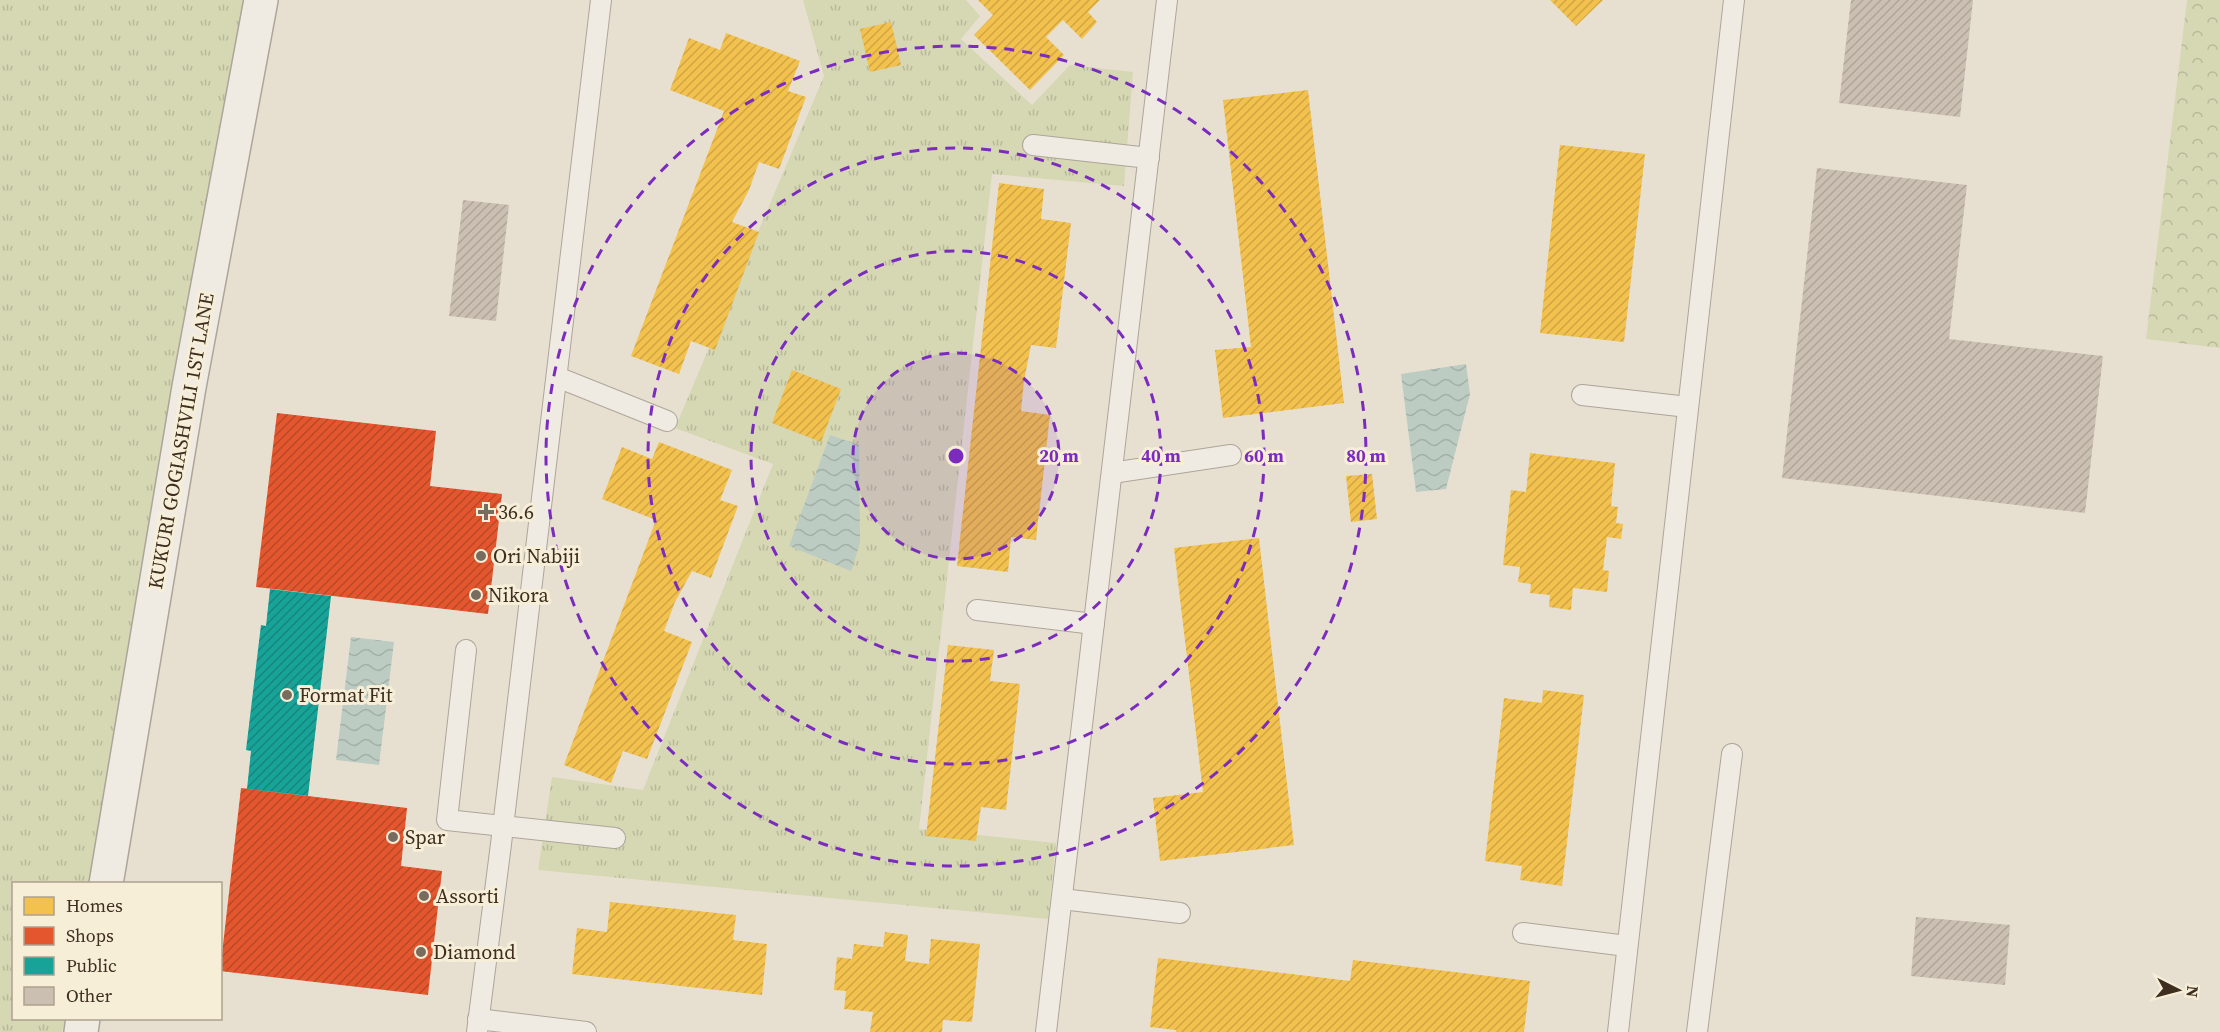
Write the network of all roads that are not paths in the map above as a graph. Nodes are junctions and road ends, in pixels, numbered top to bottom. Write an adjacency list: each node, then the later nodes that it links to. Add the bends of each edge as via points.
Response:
1 (261, 0): 19 (street, KUKURI GOGIASHVILI 1ST LANE, via 189,387)
2 (601, 0): 7 (lane)
3 (1167, 0): 6 (lane)
4 (1734, 0): 9 (lane)
5 (1033, 145): 6 (lane)
6 (1149, 158): 12 (lane)
7 (557, 377): 10 (lane); 17 (lane)
8 (1582, 394): 9 (lane)
9 (1688, 407): 23 (lane)
10 (667, 421)
11 (1231, 455): 12 (lane)
12 (1112, 473): 14 (lane)
13 (977, 610): 14 (lane)
14 (1094, 624): 20 (lane)
15 (466, 651): 17 (lane, via 447,820)
16 (1732, 754): 28 (lane)
17 (503, 826): 18 (lane); 24 (lane)
18 (615, 838)
19 (106, 882)
20 (1062, 899): 21 (lane); 26 (lane)
21 (1180, 913)
22 (1523, 933): 23 (lane)
23 (1627, 946): 27 (lane)
24 (478, 1026): 25 (lane)
25 (586, 1032)
26 (1046, 1032)
27 (1618, 1032)
28 (1698, 1032)

